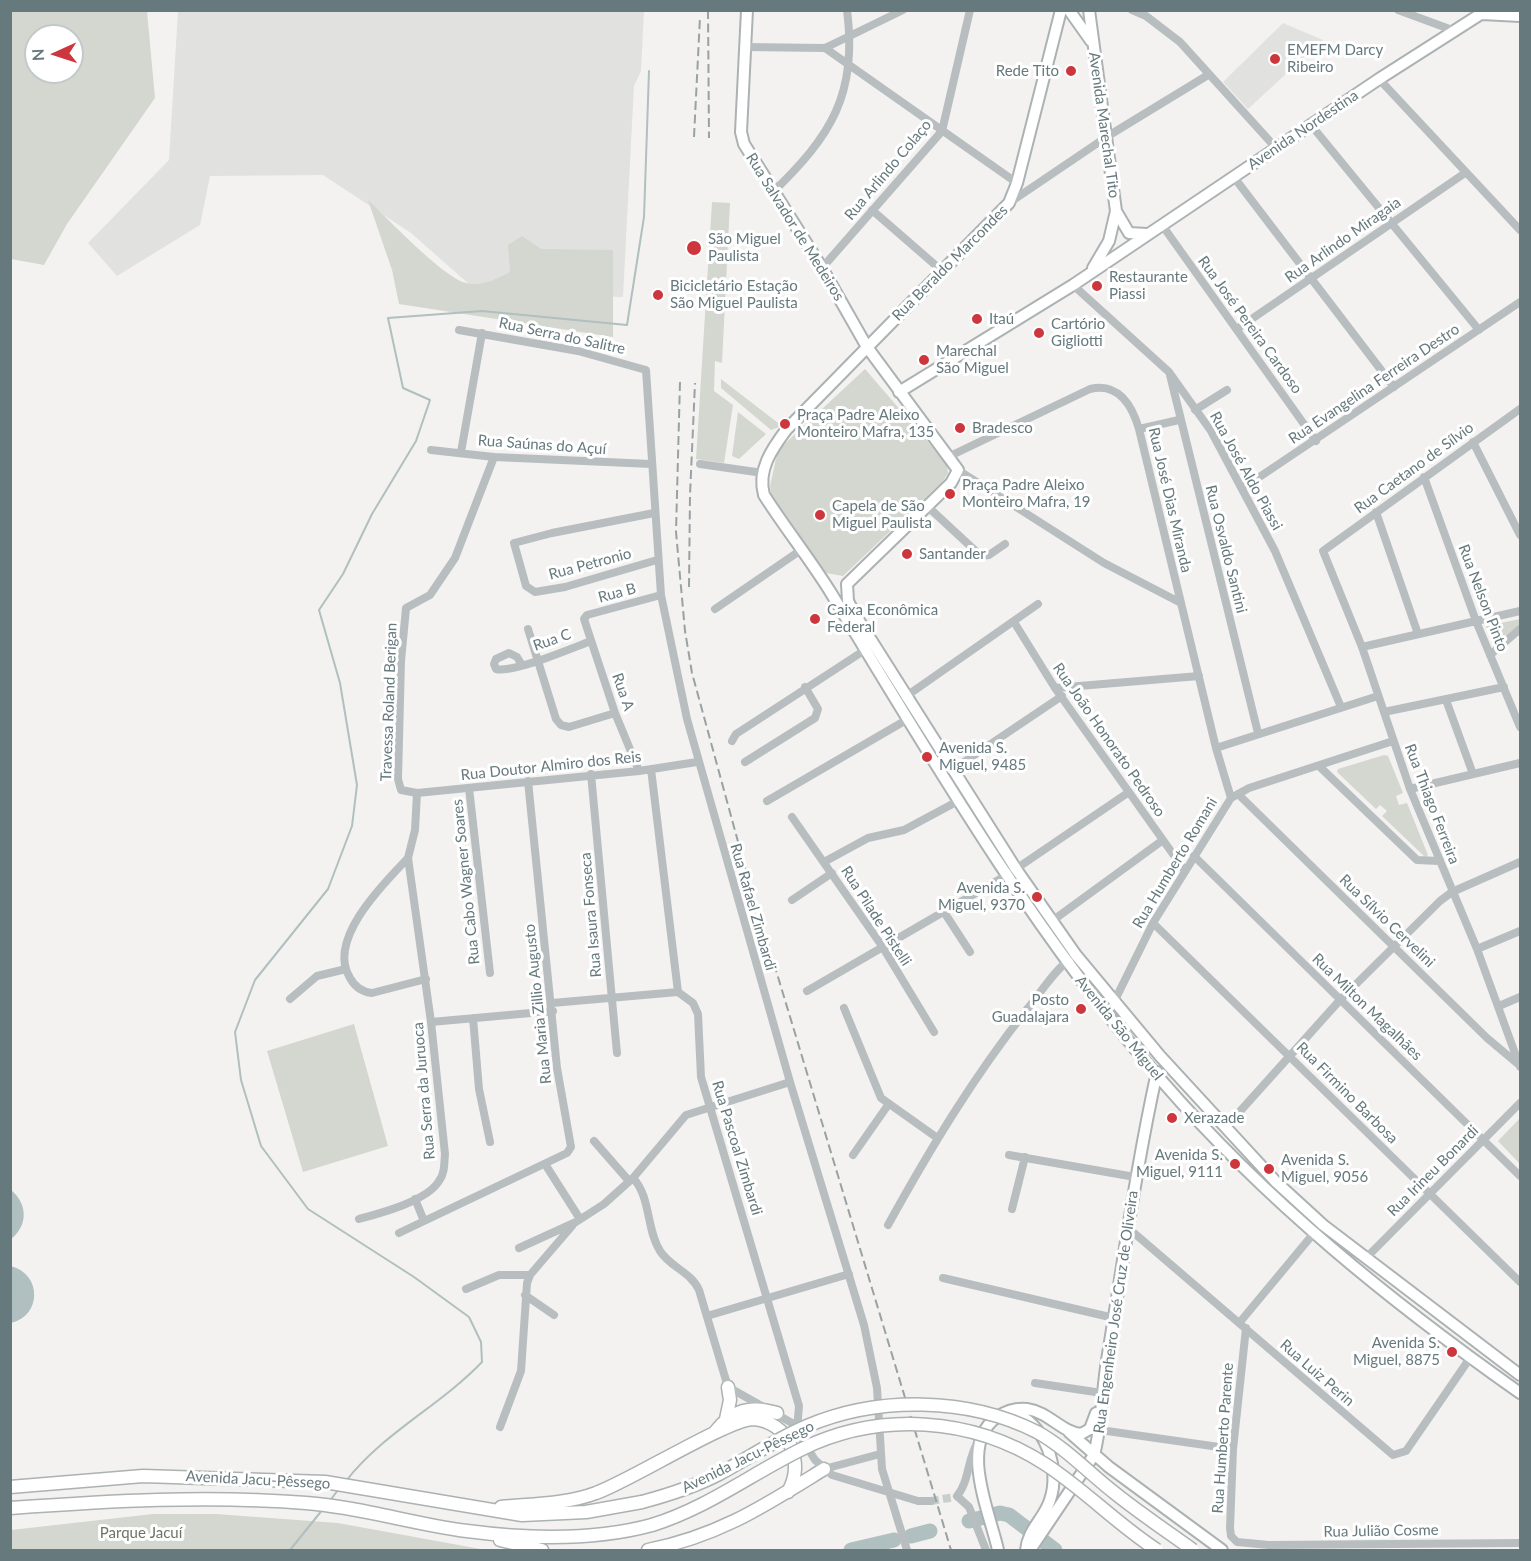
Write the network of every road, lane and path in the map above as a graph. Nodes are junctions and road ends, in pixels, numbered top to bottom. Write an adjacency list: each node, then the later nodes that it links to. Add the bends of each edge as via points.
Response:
1 (747, 10): 15 (main road, Rua Salvador de Medeiros)
2 (847, 10): 13 (street)
3 (903, 10): 13 (street)
4 (970, 10): 21 (street, Rua Arlindo Colaço)
5 (1061, 10): 26 (main road, Rua Beraldo Marcondes)
6 (1069, 10): 14 (main road)
7 (1089, 10): 14 (main road, Avenida Marechal Tito)
8 (1132, 10): 18 (street, via 1180,42)
9 (1398, 10): 12 (street)
10 (1485, 12): 11 (main road); 12 (main road, Avenida Nordestina)
11 (1521, 16)
12 (1455, 31): 19 (main road, Avenida Nordestina)
13 (850, 36): 16 (street); 17 (street)
14 (1093, 44): 22 (main road, Avenida Marechal Tito)
15 (744, 47): 16 (street); 27 (main road, Rua Salvador de Medeiros, via 742,138)
16 (825, 48): 17 (street)
17 (850, 67): 21 (street); 27 (street, via 826,133 804,162)
18 (1208, 75): 22 (street); 23 (street)
19 (1379, 79): 20 (main road, Avenida Nordestina); 24 (street)
20 (1311, 125): 23 (main road, Avenida Nordestina); 31 (street)
21 (942, 131): 26 (street); 29 (street, Rua Arlindo Colaço)
22 (1108, 136): 28 (street); 30 (main road, Avenida Marechal Tito)
23 (1276, 148): 25 (main road, Avenida Nordestina)
24 (1465, 173): 31 (street, Rua Arlindo Miragaia); 33 (street)
25 (1233, 176): 32 (main road, Avenida Nordestina); 38 (street)
26 (1017, 183): 28 (main road, Rua Beraldo Marcondes)
27 (773, 192): 35 (main road, Rua Salvador de Medeiros)
28 (1009, 203): 36 (main road, Rua Beraldo Marcondes)
29 (872, 210): 35 (street, Rua Arlindo Colaço); 36 (street)
30 (1116, 211): 34 (main road, via 1129,233); 37 (main road, Avenida Marechal Tito, via 1109,241)
31 (1392, 223): 38 (street, Rua Arlindo Miragaia); 43 (street)
32 (1162, 225): 34 (main road, Avenida Nordestina); 41 (street, Rua José Pereira Cardoso)
33 (1521, 230)
34 (1150, 234): 37 (main road, Avenida Marechal Tito)
35 (822, 268): 45 (main road, Rua Salvador de Medeiros)
36 (941, 270): 45 (main road, Rua Beraldo Marcondes)
37 (1091, 271): 39 (main road, Avenida Marechal Tito)
38 (1313, 279): 41 (street, Rua Arlindo Miragaia); 48 (street)
39 (1073, 285): 47 (street, Rua José Aldo Piassi); 50 (main road, Avenida Marechal Tito)
40 (1521, 302): 43 (street, Rua Evangelina Ferreira Destro)
41 (1237, 329): 55 (street, Rua José Pereira Cardoso)
42 (459, 330): 44 (street, Rua Serra do Salitre)
43 (1479, 330): 48 (street, Rua Evangelina Ferreira Destro)
44 (482, 333): 46 (street, Rua Serra do Salitre); 58 (street, Rua Serra do Salitre)
45 (867, 347): 50 (main road, Rua Salvador de Medeiros); 64 (main road, Rua Beraldo Marcondes, via 786,430)
46 (636, 365): 61 (street, Rua Rafael Zimbardi, via 646,369 647,375)
47 (1169, 372): 52 (street, Rua José Aldo Piassi); 53 (street, Rua Osvaldo Santini)
48 (1394, 387): 55 (street, Rua Evangelina Ferreira Destro)
49 (1227, 390): 52 (street)
50 (899, 392): 59 (main road, Rua Salvador de Medeiros)
51 (1521, 409): 56 (street, Rua Caetano de Sílvio)
52 (1195, 410): 66 (street, Rua José Aldo Piassi, via 1211,430)
53 (1179, 420): 54 (street); 108 (street, Rua Osvaldo Santini)
54 (1139, 429): 59 (street, Rua José Dias Miranda, via 1122,396 1113,389 1099,387); 78 (street, Rua José Dias Miranda)
55 (1316, 441): 66 (street, Rua Evangelina Ferreira Destro)
56 (1473, 442): 65 (street, Rua Caetano de Sílvio); 70 (street)
57 (431, 450): 58 (street, Rua Saúnas do Açuí)
58 (461, 452): 60 (street, Rua Saúnas do Açuí)
59 (950, 456): 63 (main road, Rua Salvador de Medeiros)
60 (494, 457): 61 (street, Rua Saúnas do Açuí); 125 (street, Travessa Roland Berigan, via 455,558 430,596 406,608 398,778 401,790)
61 (651, 464): 69 (street, Rua Rafael Zimbardi)
62 (700, 464): 64 (street)
63 (958, 470): 67 (main road, via 957,477); 78 (street, via 1104,563)
64 (762, 473): 72 (main road, Avenida São Miguel, via 764,495)
65 (1424, 477): 68 (street, Rua Caetano de Sílvio); 83 (street, Rua Nelson Pinto)
66 (1243, 488): 102 (street, Rua José Aldo Piassi, via 1275,551)
67 (927, 506): 71 (street, via 981,556); 76 (main road)
68 (1376, 512): 73 (street, Rua Caetano de Sílvio); 87 (street)
69 (654, 513): 74 (street, Rua Rafael Zimbardi); 74 (street, Rua Petronio, via 514,543 529,591 565,587)
70 (1521, 535)
71 (1005, 544)
72 (801, 550): 75 (main road, Avenida São Miguel); 80 (street)
73 (1323, 550): 89 (street, Rua Thiago Ferreira)
74 (657, 560): 77 (street, Rua Rafael Zimbardi)
75 (818, 574): 76 (main road, via 831,584); 90 (main road, Avenida São Miguel)
76 (847, 584): 100 (main road, Avenida São Miguel, via 850,606)
77 (661, 595): 82 (street, Rua B, via 587,615); 112 (street, Rua Rafael Zimbardi)
78 (1181, 603): 94 (street, Rua José Dias Miranda)
79 (1038, 604): 84 (street)
80 (715, 609)
81 (1521, 611): 83 (street)
82 (584, 621): 88 (street, Rua A)
83 (1476, 621): 87 (street); 91 (street, Rua Nelson Pinto)
84 (1014, 622): 97 (street, Rua João Honorato Pedroso); 100 (street)
85 (528, 629): 92 (street)
86 (1521, 629): 91 (street)
87 (1418, 634): 89 (street)
88 (591, 641): 92 (street, Rua C); 105 (street, Rua A)
89 (1362, 646): 99 (street, Rua Thiago Ferreira)
90 (865, 650): 95 (street); 106 (main road, Avenida São Miguel)
91 (1490, 655): 96 (street, Rua Nelson Pinto)
92 (538, 660): 93 (street, Rua C); 105 (street, via 561,725 569,727)
93 (522, 665)
94 (1199, 676): 97 (street); 111 (street, Rua José Dias Miranda)
95 (805, 687): 109 (street, via 736,734); 113 (street, via 818,709 815,718)
96 (1504, 687): 101 (street); 103 (street, Rua Nelson Pinto)
97 (1055, 688): 98 (street, Rua João Honorato Pedroso)
98 (1062, 696): 117 (street); 124 (street, Rua João Honorato Pedroso)
99 (1378, 696): 102 (street); 104 (street, Rua Thiago Ferreira)
100 (905, 697): 117 (main road, Avenida São Miguel)
101 (1446, 700): 104 (street); 120 (street)
102 (1341, 707): 108 (street)
103 (1518, 711): 107 (street, Rua Nelson Pinto)
104 (1384, 712): 110 (street, Rua Thiago Ferreira)
105 (615, 713): 118 (street, Rua A)
106 (908, 719): 127 (street); 128 (main road, Avenida São Miguel)
107 (1521, 727)
108 (1258, 733): 111 (street)
109 (732, 741)
110 (1393, 741): 115 (street, Rua Humberto Romani); 123 (street, Rua Thiago Ferreira)
111 (1216, 747): 126 (street, Rua José Dias Miranda)
112 (697, 762): 116 (street, Rua Doutor Almiro dos Reis); 171 (street, Rua Rafael Zimbardi)
113 (745, 762)
114 (1521, 763): 120 (street)
115 (1320, 767): 126 (street, Rua Humberto Romani); 133 (street, via 1417,860)
116 (651, 769): 118 (street, Rua Doutor Almiro dos Reis); 154 (street)
117 (952, 770): 137 (main road, Avenida São Miguel)
118 (639, 771): 119 (street, Rua Doutor Almiro dos Reis)
119 (591, 774): 121 (street, Rua Doutor Almiro dos Reis); 155 (street, Rua Isaura Fonseca)
120 (1473, 774): 123 (street)
121 (528, 781): 122 (street, Rua Doutor Almiro dos Reis); 161 (street, Rua Maria Zillio Augusto)
122 (469, 788): 125 (street, Rua Doutor Almiro dos Reis); 151 (street, Rua Cabo Wagner Soares)
123 (1410, 789): 133 (street, Rua Thiago Ferreira)
124 (1129, 792): 130 (street, Rua João Honorato Pedroso); 137 (street)
125 (413, 793): 132 (street, via 416,824)
126 (1234, 796): 131 (street, Rua Humberto Romani); 146 (street, Rua Sílvio Cervelini)
127 (767, 801)
128 (958, 801): 134 (street, via 904,830 868,838); 137 (main road, Avenida São Miguel)
129 (792, 817): 134 (street, Rua Pilade Pistelli)
130 (1163, 840): 136 (street, Rua João Honorato Pedroso); 142 (street)
131 (1194, 856): 136 (street, Rua Humberto Romani); 159 (street, Rua Milton Magalhães)
132 (408, 858): 150 (street, via 373,894 354,926 345,950); 152 (street, Rua Serra da Juruoca)
133 (1439, 861): 139 (street, Rua Thiago Ferreira)
134 (824, 862): 138 (street, Rua Pilade Pistelli)
135 (1521, 862): 139 (street)
136 (1185, 871): 143 (street, Rua Humberto Romani)
137 (1011, 872): 141 (street); 142 (main road, Avenida São Miguel); 149 (main road, Avenida São Miguel)
138 (832, 873): 140 (street); 145 (street, Rua Pilade Pistelli)
139 (1452, 892): 146 (street); 147 (street, Rua Thiago Ferreira)
140 (792, 900)
141 (944, 912): 145 (street); 148 (street)
142 (1052, 921): 149 (main road, Avenida São Miguel)
143 (1153, 923): 158 (street, Rua Humberto Romani); 167 (street, Rua Firmino Barbosa)
144 (1521, 931): 147 (street)
145 (882, 946): 153 (street); 165 (street, Rua Pilade Pistelli)
146 (1394, 946): 159 (street); 169 (street, Rua Sílvio Cervelini, via 1487,1038)
147 (1477, 949): 160 (street, Rua Thiago Ferreira)
148 (970, 952)
149 (1071, 958): 158 (main road, Avenida São Miguel); 170 (main road, Avenida São Miguel); 176 (street, via 1009,1032)
150 (346, 969): 152 (street, via 353,984 364,992); 157 (street, via 317,976)
151 (490, 973)
152 (426, 979): 164 (street, Rua Serra da Juruoca)
153 (807, 991)
154 (678, 992): 155 (street); 174 (street, Rua Pascoal Zimbardi, via 693,1003 698,1014 701,1077)
155 (612, 997): 161 (street); 166 (street, Rua Isaura Fonseca)
156 (1521, 997): 160 (street)
157 (290, 999)
158 (1115, 1000): 168 (main road, Avenida São Miguel)
159 (1340, 1000): 167 (street); 177 (street, Rua Milton Magalhães)
160 (1499, 1006): 169 (street, Rua Thiago Ferreira)
161 (552, 1007): 163 (street); 183 (street, Rua Maria Zillio Augusto, via 557,1068 571,1147)
162 (844, 1008): 173 (street, via 873,1084)
163 (473, 1018): 164 (street); 178 (street, via 479,1089)
164 (431, 1022): 188 (street, Rua Serra da Juruoca, via 444,1172 434,1188)
165 (934, 1032)
166 (617, 1053)
167 (1290, 1055): 175 (street); 187 (street, Rua Firmino Barbosa)
168 (1160, 1056): 170 (main road, Rua Engenheiro José Cruz de Oliveira); 175 (main road, Avenida São Miguel)
169 (1520, 1065)
170 (1156, 1074): 185 (main road, Rua Engenheiro José Cruz de Oliveira); 196 (main road, Avenida São Miguel, via 1229,1152)
171 (790, 1082): 174 (street); 199 (street, Rua Rafael Zimbardi)
172 (1521, 1103): 177 (street, Rua Irineu Bonardi)
173 (888, 1105): 176 (street); 180 (street)
174 (710, 1107): 186 (street, via 686,1115); 205 (street, Rua Pascoal Zimbardi)
175 (1225, 1128): 198 (main road, Avenida São Miguel, via 1276,1182)
176 (936, 1137): 193 (street)
177 (1482, 1141): 184 (street, Rua Milton Magalhães); 187 (street, Rua Irineu Bonardi)
178 (490, 1142)
179 (594, 1142): 186 (street)
180 (853, 1155)
181 (1009, 1155): 182 (street)
182 (1025, 1157): 185 (street); 189 (street)
183 (545, 1164): 191 (street); 192 (street, Rua Maria Zillio Augusto)
184 (1521, 1176)
185 (1134, 1177): 194 (main road, Rua Engenheiro José Cruz de Oliveira)
186 (631, 1180): 191 (street); 207 (street, via 641,1190 658,1247 696,1284)
187 (1430, 1194): 198 (street, Rua Irineu Bonardi); 202 (street, Rua Firmino Barbosa)
188 (415, 1199): 190 (street, Rua Serra da Juruoca); 192 (street)
189 (1012, 1209)
190 (359, 1219)
191 (578, 1220): 197 (street); 200 (street)
192 (424, 1221): 195 (street, Rua Maria Zillio Augusto)
193 (888, 1225)
194 (1127, 1227): 208 (main road, Rua Engenheiro José Cruz de Oliveira); 209 (street, Rua Luiz Perin)
195 (399, 1233)
196 (1314, 1233): 209 (street); 210 (main road, Avenida São Miguel)
197 (519, 1248)
198 (1366, 1258): 211 (main road, Avenida São Miguel)
199 (849, 1274): 205 (street); 226 (street, Rua Rafael Zimbardi, via 877,1388)
200 (530, 1275): 203 (street, via 499,1275); 204 (street)
201 (943, 1278): 208 (street)
202 (1521, 1282)
203 (466, 1288)
204 (525, 1295): 206 (street); 219 (street, via 520,1371)
205 (768, 1298): 207 (street); 221 (street, Rua Pascoal Zimbardi, via 799,1406)
206 (554, 1315)
207 (707, 1316): 213 (street)
208 (1114, 1318): 214 (main road, Rua Engenheiro José Cruz de Oliveira)
209 (1243, 1325): 210 (street, Rua Luiz Perin, via 1393,1455 1406,1451); 225 (street, Rua Humberto Parente)
210 (1470, 1358): 215 (main road, Avenida São Miguel)
211 (1521, 1376)
212 (1035, 1383): 214 (street)
213 (728, 1387): 217 (street); 218 (highway)
214 (1102, 1393): 220 (main road, via 1090,1429 1081,1434); 222 (main road, Rua Engenheiro José Cruz de Oliveira)
215 (1521, 1393)
216 (1010, 1411): 220 (main road, via 1035,1411); 224 (main road, via 991,1422); 239 (main road, via 1029,1420 1043,1438 1052,1467 1052,1493 1030,1534)
217 (777, 1413): 218 (highway, via 749,1408); 221 (street)
218 (726, 1419): 223 (highway)
219 (500, 1427)
220 (1064, 1428): 227 (main road)
221 (797, 1429): 228 (street)
222 (1100, 1430): 225 (street); 227 (main road, Rua Engenheiro José Cruz de Oliveira)
223 (712, 1436): 231 (highway, via 753,1419 780,1430 789,1441 796,1468 796,1478); 234 (highway, via 595,1494)
224 (979, 1439): 243 (street, via 969,1458 963,1487 956,1496 966,1501 971,1510); 244 (main road, via 977,1457)
225 (1233, 1449): 237 (street, Rua Humberto Parente, via 1230,1528 1234,1540)
226 (880, 1454): 228 (street); 230 (street, Rua Rafael Zimbardi)
227 (1094, 1455): 239 (main road, Rua Engenheiro José Cruz de Oliveira); 247 (main road)
228 (824, 1469): 230 (street, via 832,1475); 231 (highway)
229 (10, 1487): 234 (highway, Avenida Jacu-Pêssego, via 143,1476 325,1482)
230 (888, 1490): 232 (street); 242 (street, Rua Rafael Zimbardi)
231 (788, 1492): 241 (highway, via 756,1513 720,1529)
232 (931, 1501)
233 (10, 1508): 235 (highway, Avenida Jacu-Pêssego, via 145,1498 220,1498 348,1508)
234 (479, 1509): 246 (highway, Avenida Jacu-Pêssego, bridge, via 550,1515 642,1502 700,1482 763,1447 838,1414 893,1405 953,1408 988,1414 1038,1433)
235 (467, 1531): 240 (highway); 245 (highway, Avenida Jacu-Pêssego, bridge, via 571,1537 652,1525 700,1507 781,1460 843,1432 916,1424 967,1430 1022,1452 1046,1465)
236 (1521, 1543): 238 (street, Rua Julião Cosme)
237 (1243, 1544): 238 (street, Rua Julião Cosme)
238 (1428, 1547)
239 (1029, 1549)
240 (542, 1551)
241 (648, 1551)
242 (907, 1551)
243 (986, 1551)
244 (998, 1551)
245 (1157, 1551)
246 (1193, 1551)
247 (1222, 1551)

